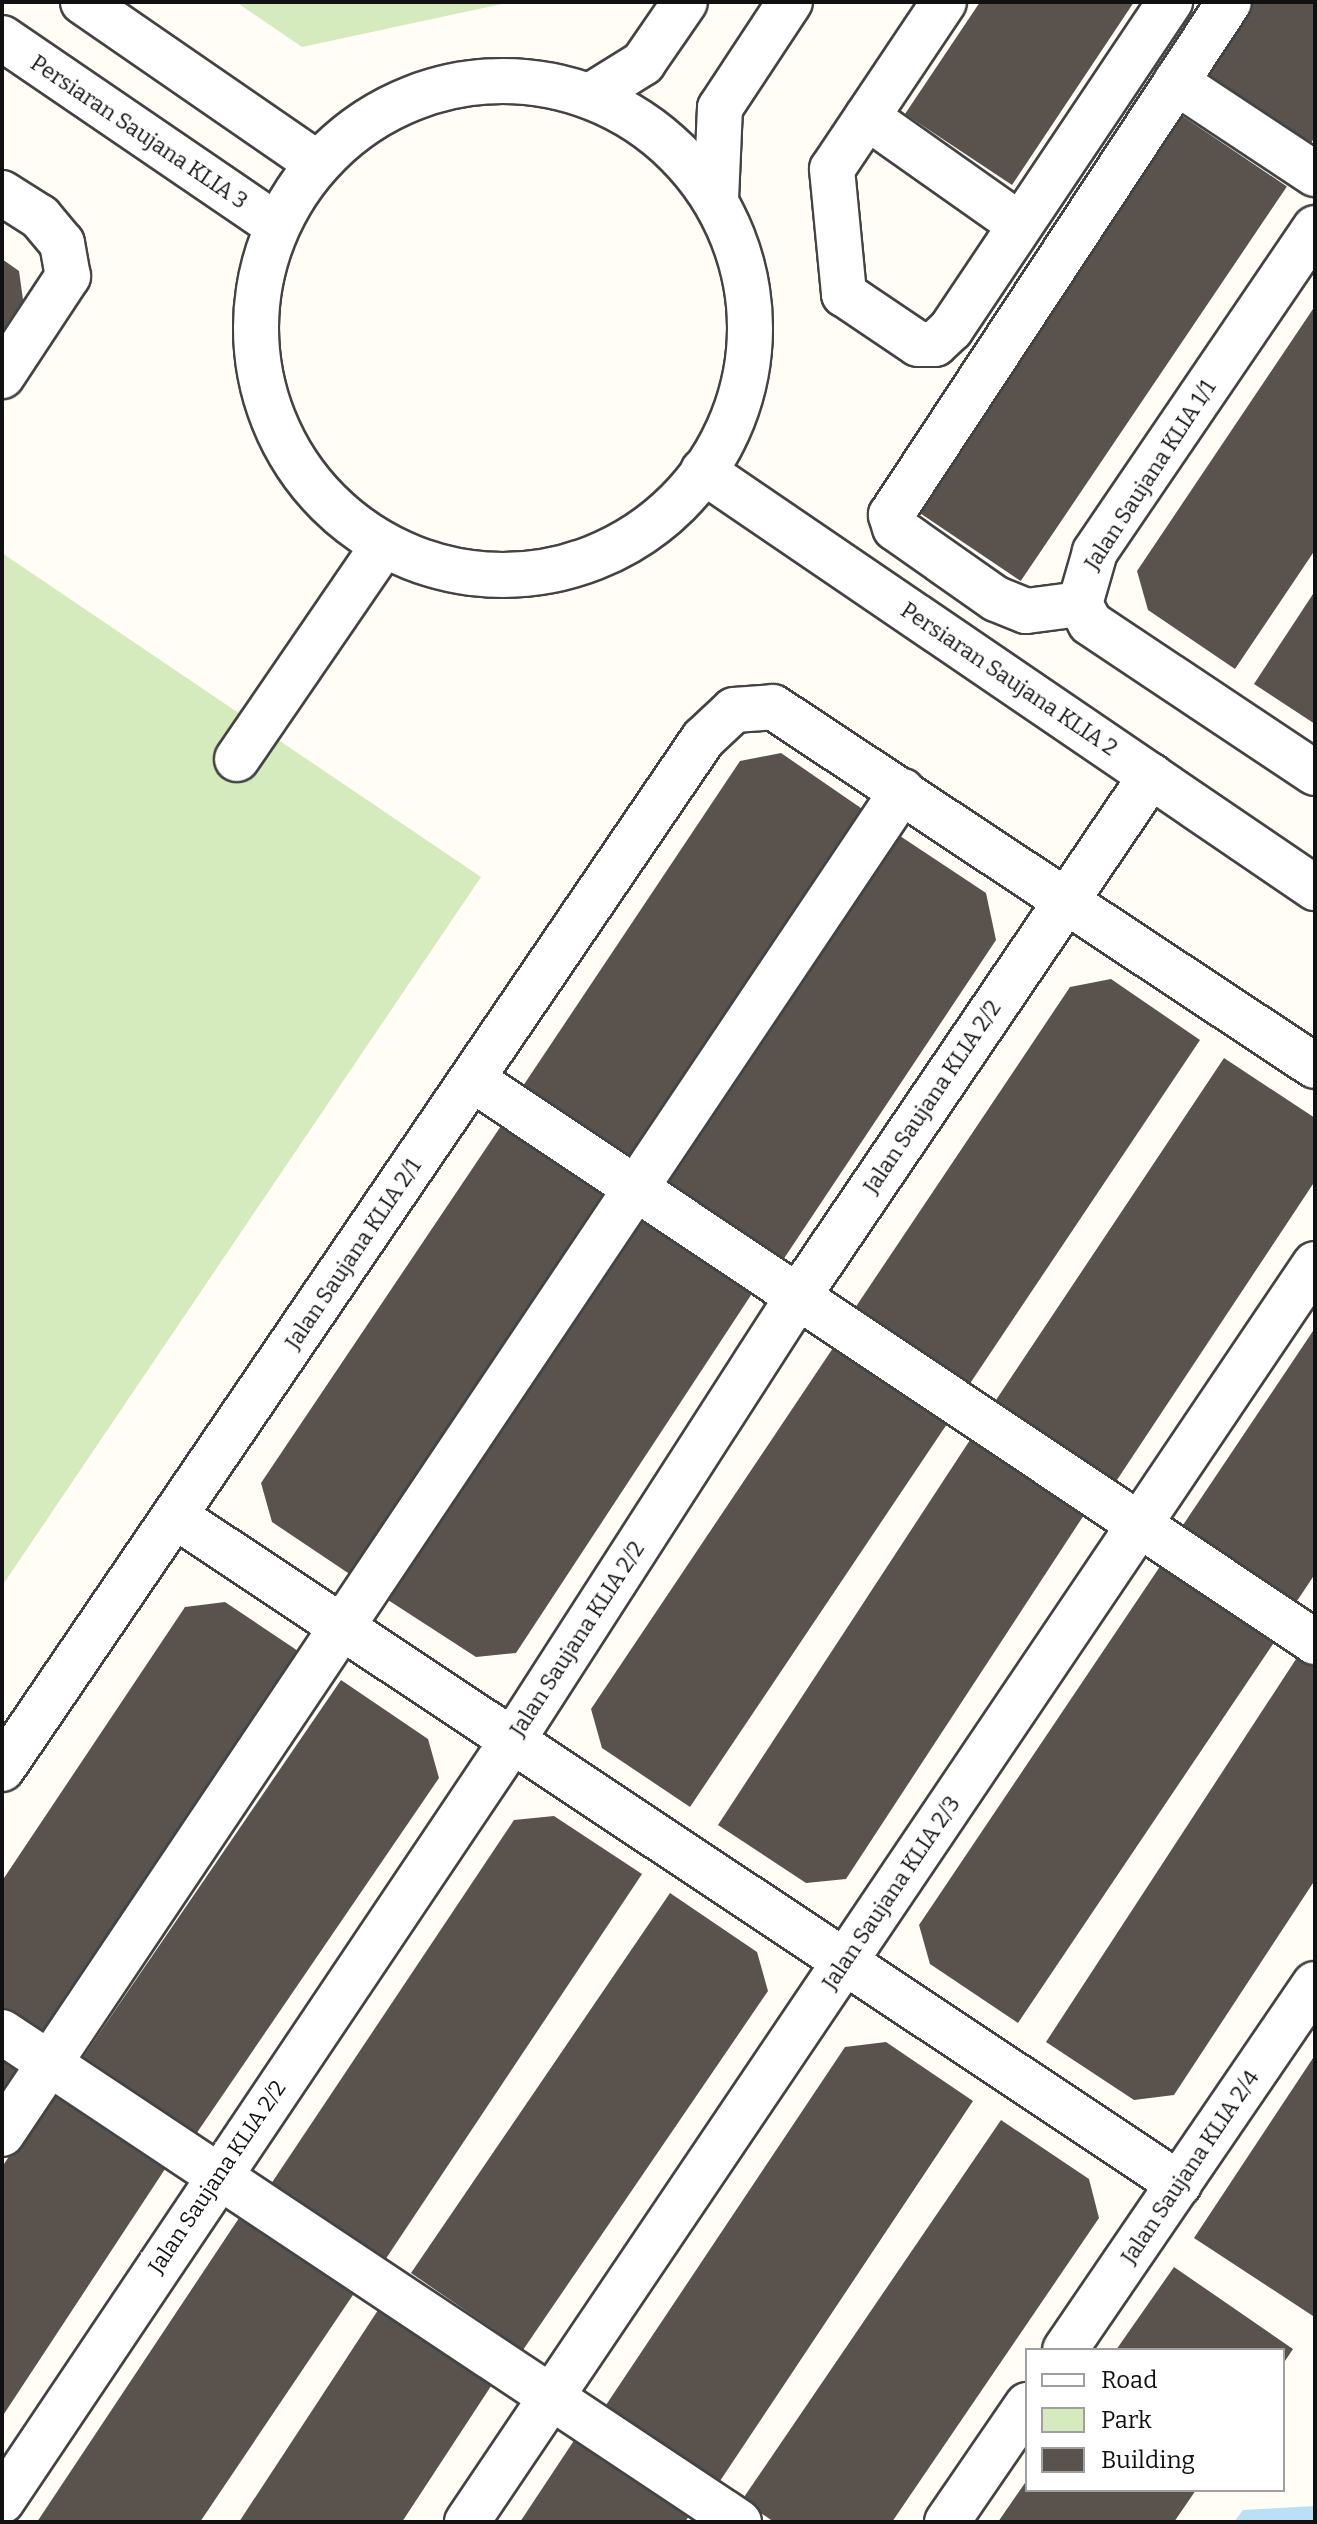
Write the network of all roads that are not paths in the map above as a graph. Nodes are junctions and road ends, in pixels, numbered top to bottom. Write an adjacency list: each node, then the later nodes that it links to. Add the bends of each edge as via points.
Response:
1 (83, 2): 11 (street)
2 (685, 2): 9 (street, via 643,63)
3 (790, 2): 14 (street, via 720,108)
4 (944, 2): 10 (street)
5 (1170, 2): 16 (street)
6 (1229, 2): 8 (street)
7 (2, 38): 15 (street, Persiaran Saujana KLIA 3)
8 (1176, 82): 12 (street); 21 (street, via 891,515 895,528 996,599 1026,611)
9 (595, 93): 11 (street, via 517,77 407,97); 14 (street, via 707,180)
10 (867, 117): 16 (street); 16 (street, via 832,169 844,294 918,344 935,344 951,329)
11 (316, 163): 15 (street)
12 (1315, 174)
13 (2, 193): 18 (street, via 40,217 62,243 68,276)
14 (716, 199): 19 (street, via 751,283 745,395)
15 (276, 225): 20 (street, via 263,261 257,372 301,475)
16 (1020, 225)
17 (1315, 228): 21 (street, Jalan Saujana KLIA 1/1, via 1095,552)
18 (2, 376)
19 (703, 471): 20 (street, via 691,493 601,559 491,578); 24 (street, Persiaran Saujana KLIA 2)
20 (382, 547): 22 (street)
21 (1080, 604): 23 (street, via 1090,623)
22 (237, 759)
23 (1315, 773)
24 (1151, 776): 26 (street, Persiaran Saujana KLIA 2); 27 (street, Jalan Saujana KLIA 2/2)
25 (902, 791): 27 (street, Jalan Saujana KLIA 2/1); 29 (street, Jalan Saujana KLIA 2/1, via 773,707 734,710 703,739); 30 (street)
26 (1315, 888)
27 (1066, 899): 28 (street, Jalan Saujana KLIA 2/1); 32 (street, Jalan Saujana KLIA 2/2)
28 (1315, 1066)
29 (472, 1079): 30 (street); 33 (street, Jalan Saujana KLIA 2/1)
30 (633, 1188): 32 (street); 35 (street)
31 (1315, 1264): 34 (street, Jalan Saujana KLIA 2/3)
32 (797, 1298): 34 (street); 37 (street, Jalan Saujana KLIA 2/2)
33 (175, 1516): 35 (street); 38 (street, Jalan Saujana KLIA 2/1)
34 (1139, 1525): 36 (street); 39 (street, Jalan Saujana KLIA 2/3)
35 (345, 1628): 37 (street); 42 (street)
36 (1315, 1642)
37 (514, 1738): 39 (street); 44 (street, Jalan Saujana KLIA 2/2)
38 (2, 1769)
39 (844, 1962): 45 (street); 47 (street, Jalan Saujana KLIA 2/3)
40 (1315, 1984): 45 (street, Jalan Saujana KLIA 2/4)
41 (2, 2032): 42 (street)
42 (49, 2065): 43 (street); 44 (street)
43 (2, 2134)
44 (217, 2176): 47 (street); 49 (street, Jalan Saujana KLIA 2/2)
45 (1179, 2184): 46 (street, Jalan Saujana KLIA 2/4)
46 (1066, 2348)
47 (550, 2398): 50 (street, Jalan Saujana KLIA 2/3); 51 (street)
48 (1025, 2408): 52 (street)
49 (2, 2501)
50 (467, 2522)
51 (739, 2522)
52 (947, 2522)

